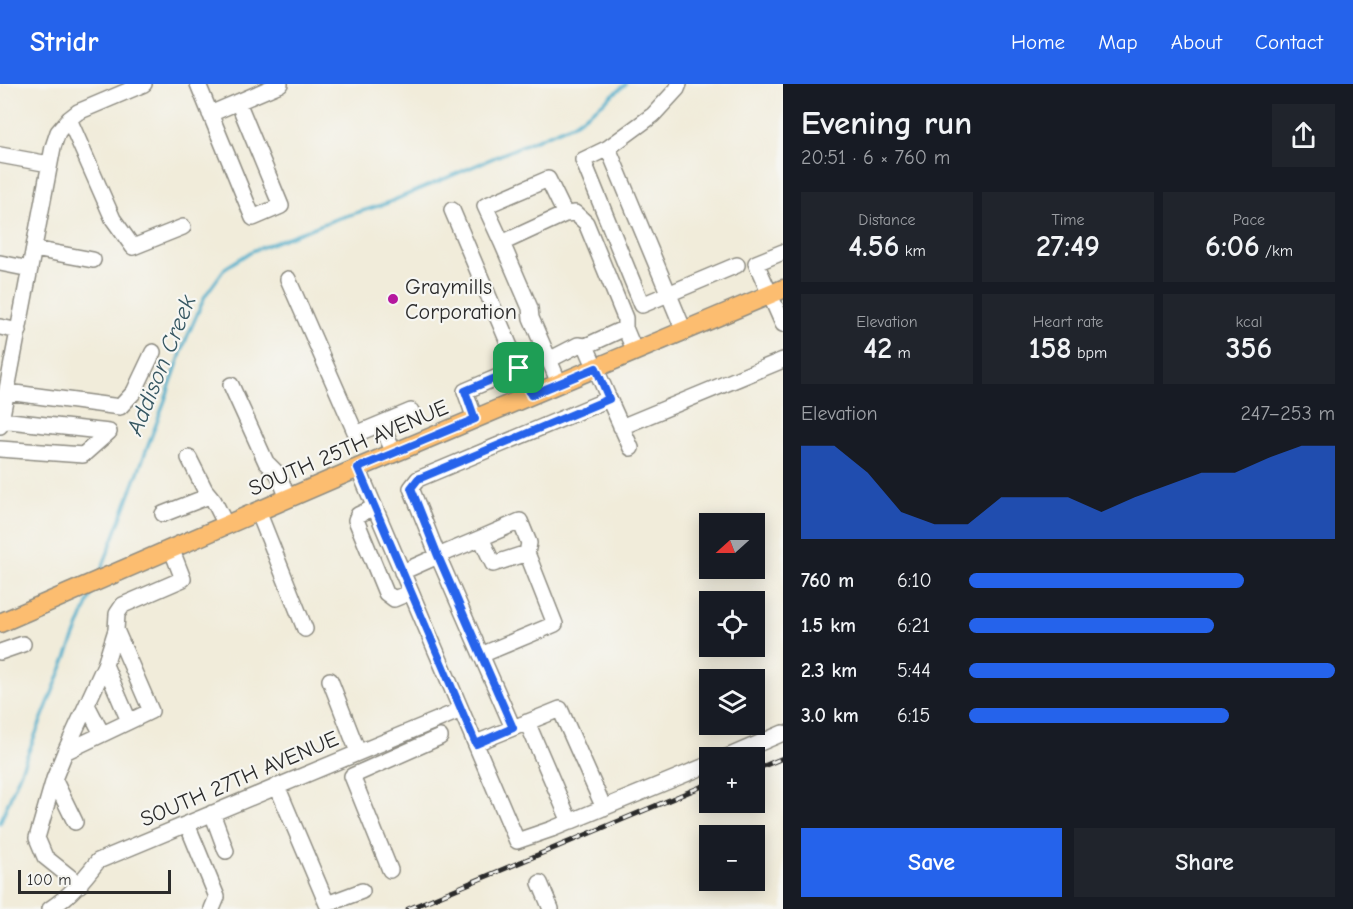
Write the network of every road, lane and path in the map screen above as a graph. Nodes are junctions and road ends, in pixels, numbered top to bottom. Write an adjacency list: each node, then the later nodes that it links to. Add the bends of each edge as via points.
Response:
1 (144, 84): 7 (street)
2 (280, 84): 5 (street)
3 (679, 84): 8 (street, via 653,115)
4 (202, 85): 6 (street)
5 (238, 102): 6 (street); 6 (street, via 281,206 253,218)
6 (210, 114)
7 (69, 118): 10 (street, via 58,132); 13 (street, via 113,219 133,247)
8 (608, 148): 23 (street); 23 (street, via 583,160 642,305)
9 (0, 154): 10 (street)
10 (49, 164): 15 (street)
11 (452, 210): 34 (street)
12 (565, 214): 14 (street); 14 (street, via 548,179 485,206); 26 (street, via 575,213 586,223 625,318)
13 (183, 226)
14 (502, 243): 32 (street)
15 (34, 249): 17 (street); 20 (street)
16 (783, 252): 22 (street, via 756,263)
17 (93, 260)
18 (0, 263): 20 (street)
19 (737, 265): 23 (street)
20 (30, 269): 27 (street)
21 (288, 279): 44 (street, via 356,434)
22 (777, 292): 24 (street); 28 (main road, SOUTH 25TH AVENUE)
23 (670, 294): 28 (street)
24 (783, 324)
25 (0, 327): 27 (street)
26 (625, 328): 29 (street); 31 (street)
27 (18, 331): 38 (street)
28 (684, 331): 31 (main road, SOUTH 25TH AVENUE)
29 (586, 346): 32 (street, via 578,345); 35 (street)
30 (153, 352): 38 (street, via 134,392 120,407)
31 (635, 352): 35 (main road, SOUTH 25TH AVENUE)
32 (549, 360): 36 (street)
33 (783, 360): 45 (street)
34 (519, 368): 39 (street); 42 (street, via 465,391)
35 (596, 368): 36 (main road, SOUTH 25TH AVENUE); 40 (street)
36 (559, 384): 39 (main road, SOUTH 25TH AVENUE)
37 (231, 385): 52 (street, via 266,462 278,474)
38 (7, 392): 43 (street)
39 (531, 395): 42 (main road, SOUTH 25TH AVENUE)
40 (609, 399): 45 (street); 60 (street, via 418,479 411,488)
41 (411, 411): 44 (street)
42 (475, 419): 48 (main road, SOUTH 25TH AVENUE)
43 (1, 423): 47 (street, via 109,432 83,455)
44 (381, 424): 48 (street)
45 (621, 427): 46 (street)
46 (631, 448)
47 (0, 449)
48 (394, 453): 50 (main road, SOUTH 25TH AVENUE)
49 (189, 458): 51 (street)
50 (358, 468): 52 (main road, SOUTH 25TH AVENUE); 53 (street)
51 (209, 496): 55 (street); 56 (street)
52 (288, 498): 54 (main road, SOUTH 25TH AVENUE)
53 (375, 507): 61 (street); 62 (street, via 358,514 356,520 386,593 394,599)
54 (258, 511): 56 (main road, SOUTH 25TH AVENUE); 64 (street)
55 (163, 514)
56 (226, 525): 58 (main road, SOUTH 25TH AVENUE)
57 (481, 538): 59 (street, via 493,564); 59 (street, via 520,521 529,543); 60 (street)
58 (171, 548): 63 (main road, SOUTH 25TH AVENUE); 65 (street, via 183,579 123,605 117,614)
59 (527, 553): 68 (street, via 555,624)
60 (438, 556): 61 (street); 68 (street)
61 (402, 572): 62 (street)
62 (411, 592): 72 (street)
63 (0, 623)
64 (305, 629)
65 (116, 630): 69 (street); 73 (street, via 151,711)
66 (23, 644): 67 (street)
67 (0, 652)
68 (481, 655): 74 (street)
69 (105, 665): 71 (street); 73 (street)
70 (330, 680): 80 (street)
71 (87, 705): 76 (street); 81 (street)
72 (461, 710): 78 (street); 80 (street, SOUTH 27TH AVENUE)
73 (129, 721): 76 (street)
74 (520, 725): 78 (street); 86 (street, via 560,708); 89 (street)
75 (783, 733): 79 (street)
76 (102, 734): 81 (street)
77 (440, 737): 82 (street)
78 (476, 744): 89 (street, via 517,841)
79 (751, 747)
80 (361, 751): 82 (street); 85 (street, SOUTH 27TH AVENUE)
81 (65, 752): 84 (street)
82 (373, 767): 92 (street, via 352,776)
83 (699, 769): 86 (street)
84 (54, 779): 88 (street); 94 (street, via 36,838 45,857)
85 (277, 786): 87 (street, SOUTH 27TH AVENUE); 95 (street, via 327,904)
86 (604, 808): 89 (street)
87 (212, 813): 90 (street, SOUTH 27TH AVENUE); 91 (street)
88 (75, 822)
89 (570, 822)
90 (187, 824): 94 (street, SOUTH 27TH AVENUE, via 98,861); 96 (street)
91 (226, 851)
92 (390, 870)
93 (540, 883): 98 (street)
94 (80, 885): 97 (street, SOUTH 27TH AVENUE)
95 (362, 891)
96 (217, 905)
97 (50, 909)
98 (551, 909)

